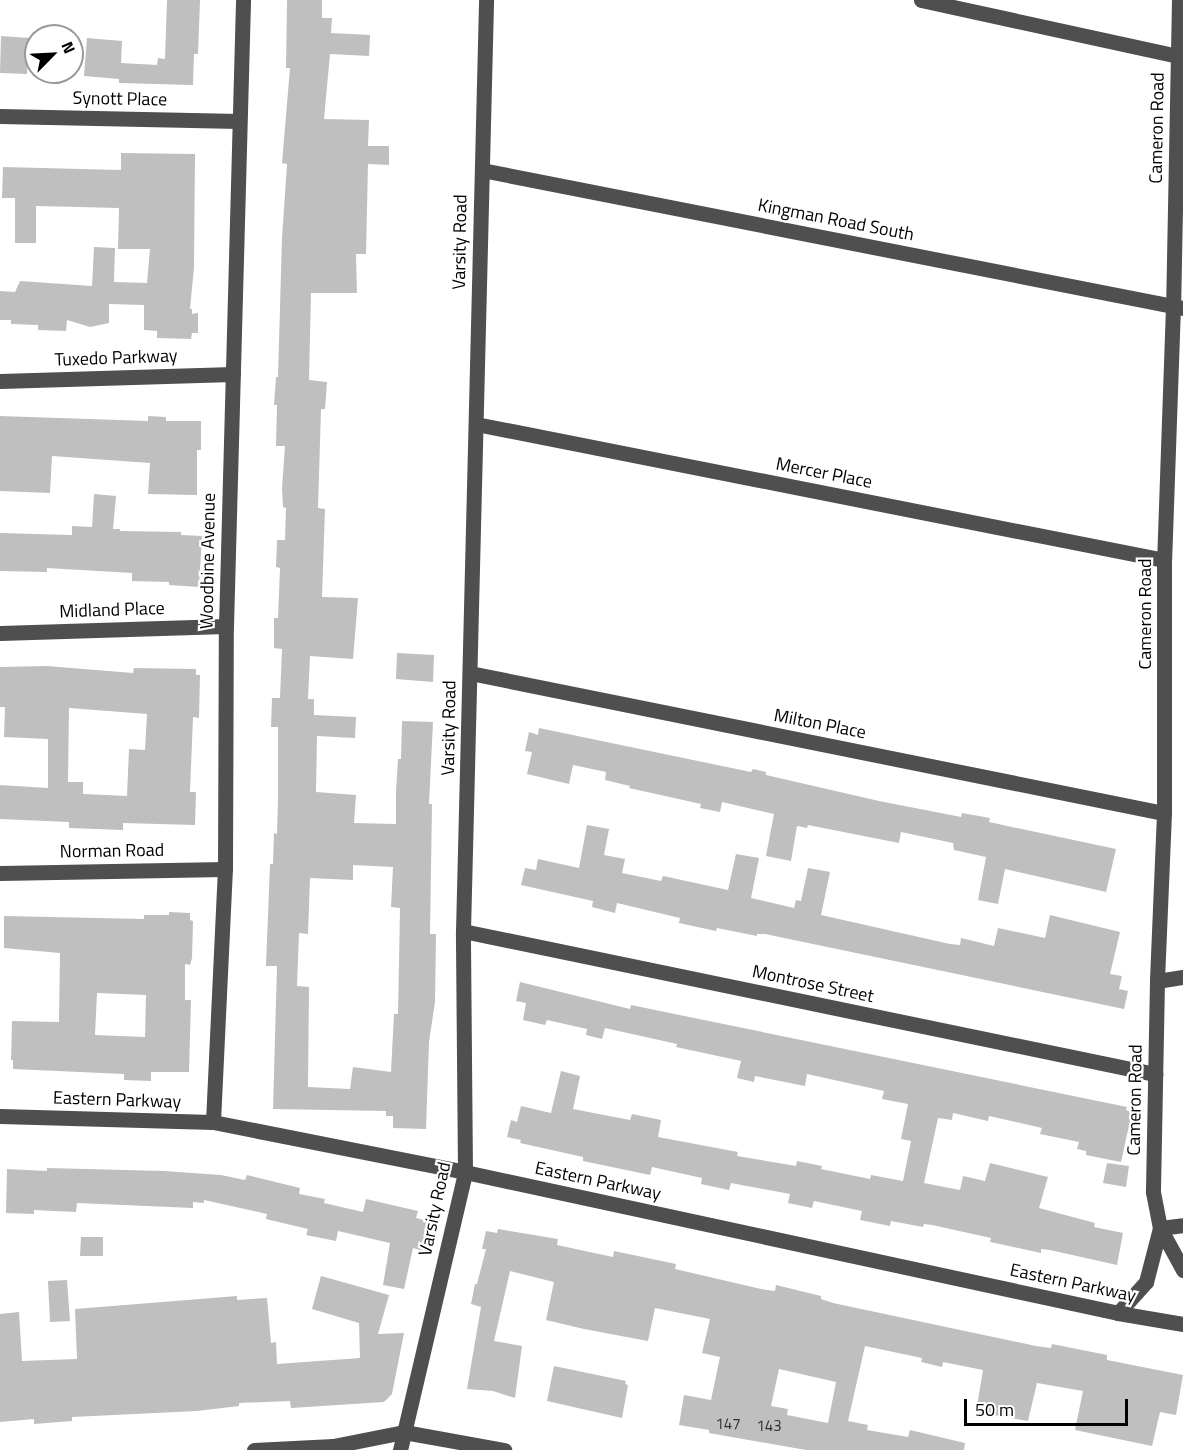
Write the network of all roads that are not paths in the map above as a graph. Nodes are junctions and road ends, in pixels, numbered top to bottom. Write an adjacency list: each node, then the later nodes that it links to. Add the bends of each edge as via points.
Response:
1 (243, 0): 7 (street, Woodbine Avenue)
2 (486, 0): 8 (street, Varsity Road)
3 (921, 0): 5 (street)
4 (1179, 0): 5 (street, Cameron Road)
5 (1178, 56): 9 (street, Cameron Road)
6 (0, 116): 7 (street, Synott Place)
7 (239, 120): 10 (street, Woodbine Avenue)
8 (482, 170): 9 (street, Kingman Road South); 12 (street, Varsity Road)
9 (1178, 307): 13 (street, Cameron Road)
10 (232, 374): 11 (street, Tuxedo Parkway); 14 (street, Woodbine Avenue)
11 (0, 381)
12 (476, 424): 13 (street, Mercer Place); 16 (street, Varsity Road)
13 (1164, 560): 17 (street, Cameron Road)
14 (226, 626): 15 (street, Midland Place); 18 (street, Woodbine Avenue)
15 (0, 633)
16 (470, 673): 17 (street, Milton Place); 20 (street, Varsity Road)
17 (1164, 813): 22 (street, Cameron Road)
18 (225, 869): 19 (street, Norman Road); 25 (street, Woodbine Avenue)
19 (0, 873)
20 (463, 931): 23 (street, Montrose Street); 26 (street, Varsity Road)
21 (1183, 977): 22 (street)
22 (1156, 981): 23 (street, Cameron Road)
23 (1155, 1074): 28 (street, Cameron Road, via 1153,1192)
24 (0, 1116): 25 (street, Eastern Parkway)
25 (213, 1122): 26 (street, Eastern Parkway)
26 (465, 1172): 30 (street, Eastern Parkway); 32 (street, Varsity Road)
27 (1183, 1225): 28 (street)
28 (1160, 1228): 29 (street, Cameron Road); 30 (street, Cameron Road, via 1146,1282)
29 (1183, 1270)
30 (1118, 1313): 31 (street, Eastern Parkway)
31 (1183, 1324)
32 (404, 1432): 33 (street, via 333,1446); 34 (street, Varsity Road); 35 (street)
33 (254, 1450)
34 (400, 1450)
35 (504, 1450)

